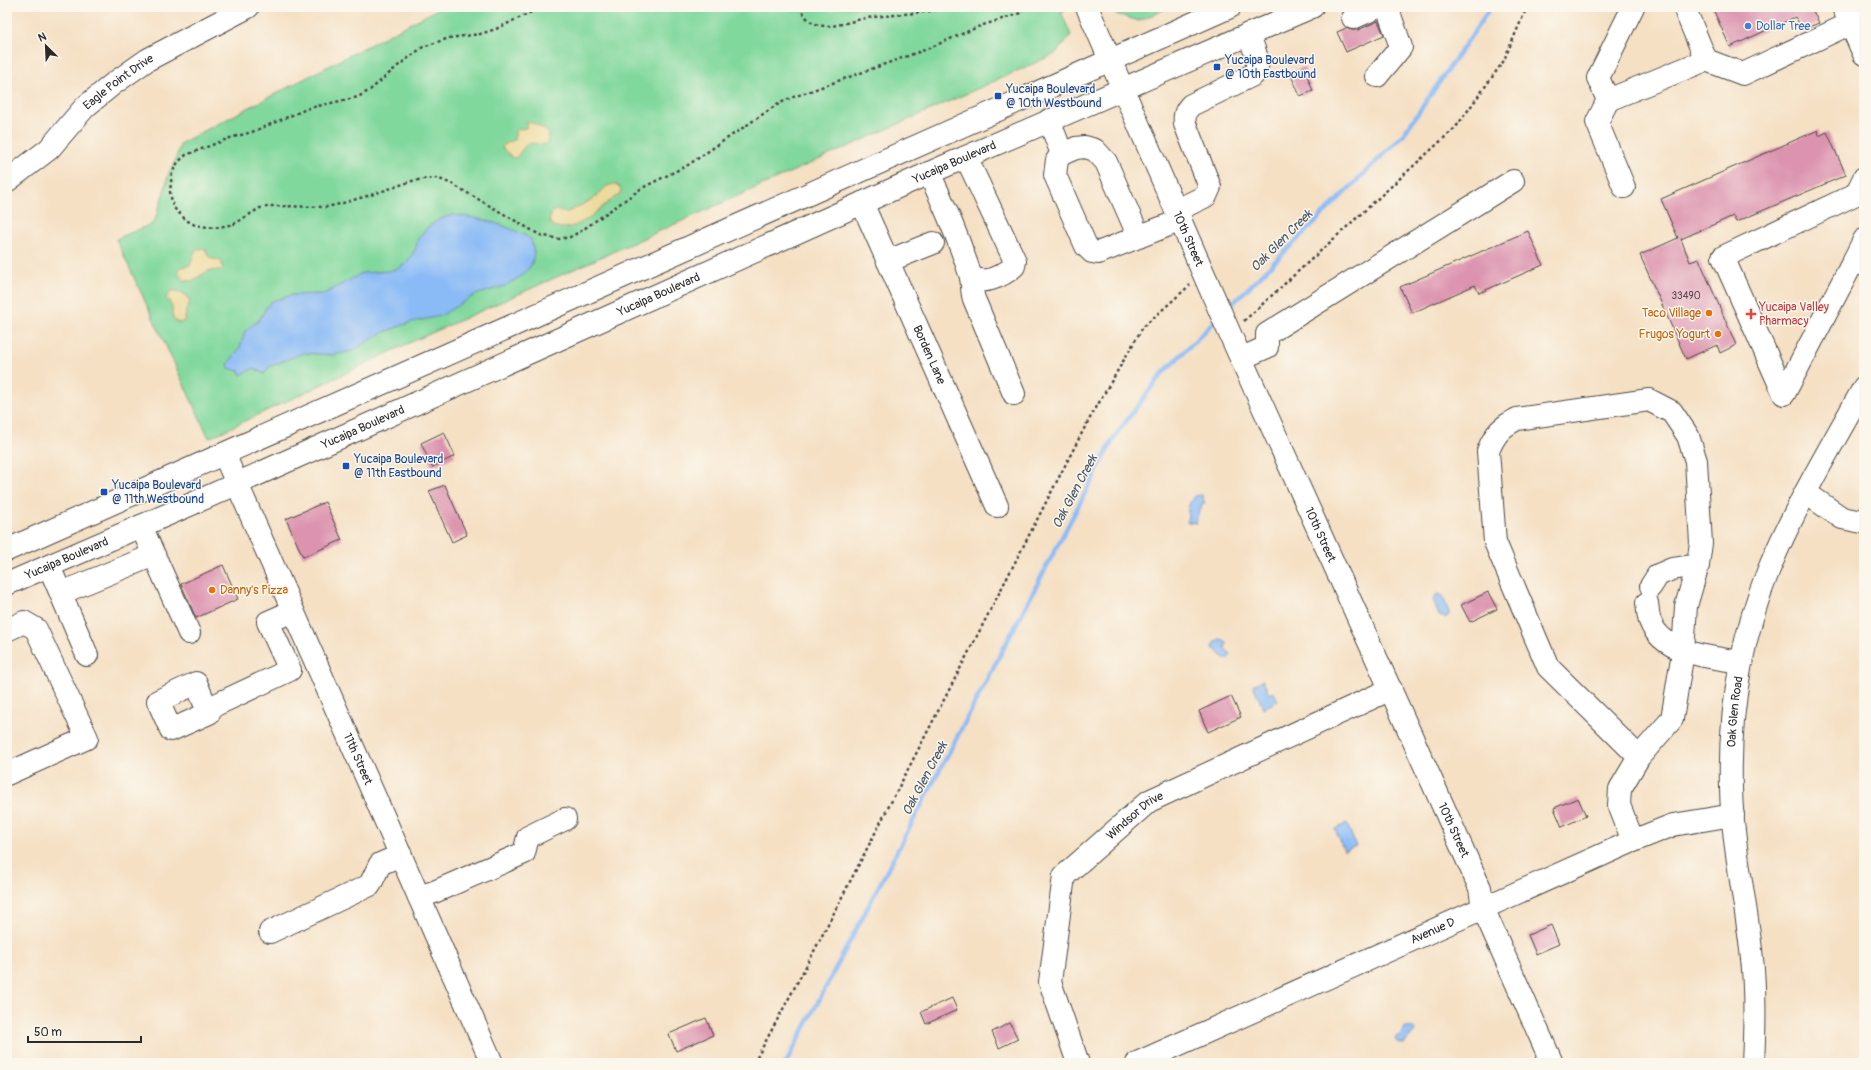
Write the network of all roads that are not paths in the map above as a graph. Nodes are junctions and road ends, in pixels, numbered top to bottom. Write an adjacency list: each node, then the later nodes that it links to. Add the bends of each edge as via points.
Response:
1 (248, 7): 22 (street, Eagle Point Drive, via 147,60 118,80 85,107 49,149)
2 (1087, 7): 14 (street, 10th Street)
3 (1230, 7): 14 (street)
4 (1312, 7): 11 (street, Yucaipa Boulevard)
5 (1378, 7): 10 (street)
6 (1387, 7): 15 (street, via 1401,47)
7 (1633, 7): 17 (street, via 1598,78)
8 (1684, 7): 13 (street)
9 (1853, 16): 12 (street); 13 (street, via 1743,74)
10 (1353, 18)
11 (1248, 34): 16 (street, Yucaipa Boulevard); 27 (street, via 1259,63 1258,69 1253,75 1191,105 1186,110 1185,124 1210,187 1206,196)
12 (1864, 54)
13 (1706, 60): 17 (street)
14 (1111, 61): 16 (street, 10th Street); 37 (street)
15 (1377, 76)
16 (1124, 88): 18 (street, Yucaipa Boulevard); 27 (street, 10th Street)
17 (1608, 100): 24 (street, via 1597,122)
18 (1049, 120): 19 (street); 20 (street, Yucaipa Boulevard)
19 (1062, 154): 28 (street, via 1076,148 1095,150 1106,162); 28 (street, via 1057,160 1056,175 1086,246 1092,252 1098,253)
20 (966, 157): 21 (street, Yucaipa Boulevard); 33 (street, via 1014,261 1014,266 1010,270 987,280)
21 (929, 173): 26 (street, Yucaipa Boulevard); 33 (street, via 945,207)
22 (7, 181)
23 (1513, 181): 34 (street, via 1267,334 1267,347)
24 (1624, 187)
25 (1861, 190): 32 (street, via 1722,257 1784,394)
26 (862, 203): 31 (street, Borden Lane); 38 (street, Yucaipa Boulevard)
27 (1178, 215): 28 (street); 34 (street, 10th Street, via 1201,286 1229,329)
28 (1139, 237)
29 (1864, 240): 32 (street)
30 (933, 243): 31 (street)
31 (888, 261): 40 (street, Borden Lane)
32 (1859, 263)
33 (971, 277): 36 (street, via 974,299)
34 (1242, 358): 57 (street, 10th Street)
35 (1864, 387): 39 (street, Oak Glen Road)
36 (1014, 394)
37 (224, 454): 38 (street, 11th Street); 43 (street)
38 (237, 483): 42 (street, Yucaipa Boulevard); 49 (street, 11th Street)
39 (1806, 493): 41 (street, via 1842,518 1862,522); 56 (street, Oak Glen Road, via 1768,570 1746,637)
40 (997, 506)
41 (1864, 519)
42 (141, 526): 44 (street); 46 (street, Yucaipa Boulevard)
43 (7, 550)
44 (154, 555): 48 (street); 51 (street)
45 (1698, 565): 53 (street, via 1686,606); 53 (street, via 1672,569 1658,575 1649,594 1650,622 1664,640); 59 (street, via 1701,543 1696,461 1688,436 1672,412 1649,400 1534,415 1506,424 1493,438 1488,451 1495,542 1548,667)
46 (49, 566): 47 (street, Yucaipa Boulevard); 48 (street)
47 (7, 584)
48 (61, 593): 54 (street)
49 (293, 611): 52 (street, 11th Street); 55 (street, via 268,622)
50 (7, 630): 60 (street, via 24,622 36,629 87,738)
51 (189, 633)
52 (310, 650): 55 (street); 64 (street, 11th Street)
53 (1683, 652): 56 (street); 59 (street, via 1672,719)
54 (87, 655)
55 (286, 661): 58 (street, via 290,670)
56 (1741, 662): 61 (street, Oak Glen Road, via 1731,747)
57 (1391, 689): 66 (street, 10th Street, via 1480,888); 69 (street, Windsor Drive, via 1149,801 1064,876 1050,982)
58 (207, 709)
59 (1638, 757): 63 (street, via 1620,789 1619,805)
60 (7, 774)
61 (1733, 815): 63 (street, Avenue D, via 1673,825); 72 (street, Oak Glen Road, via 1752,965 1755,1030)
62 (565, 820): 65 (street, via 528,838 524,853)
63 (1633, 841): 66 (street, Avenue D)
64 (401, 855): 65 (street, 11th Street); 67 (street, via 380,864 370,885)
65 (419, 897): 68 (street, 11th Street)
66 (1483, 908): 70 (street, Avenue D); 71 (street, 10th Street)
67 (270, 932)
68 (492, 1063)
69 (1078, 1063)
70 (1137, 1063)
71 (1552, 1063)
72 (1753, 1063)

